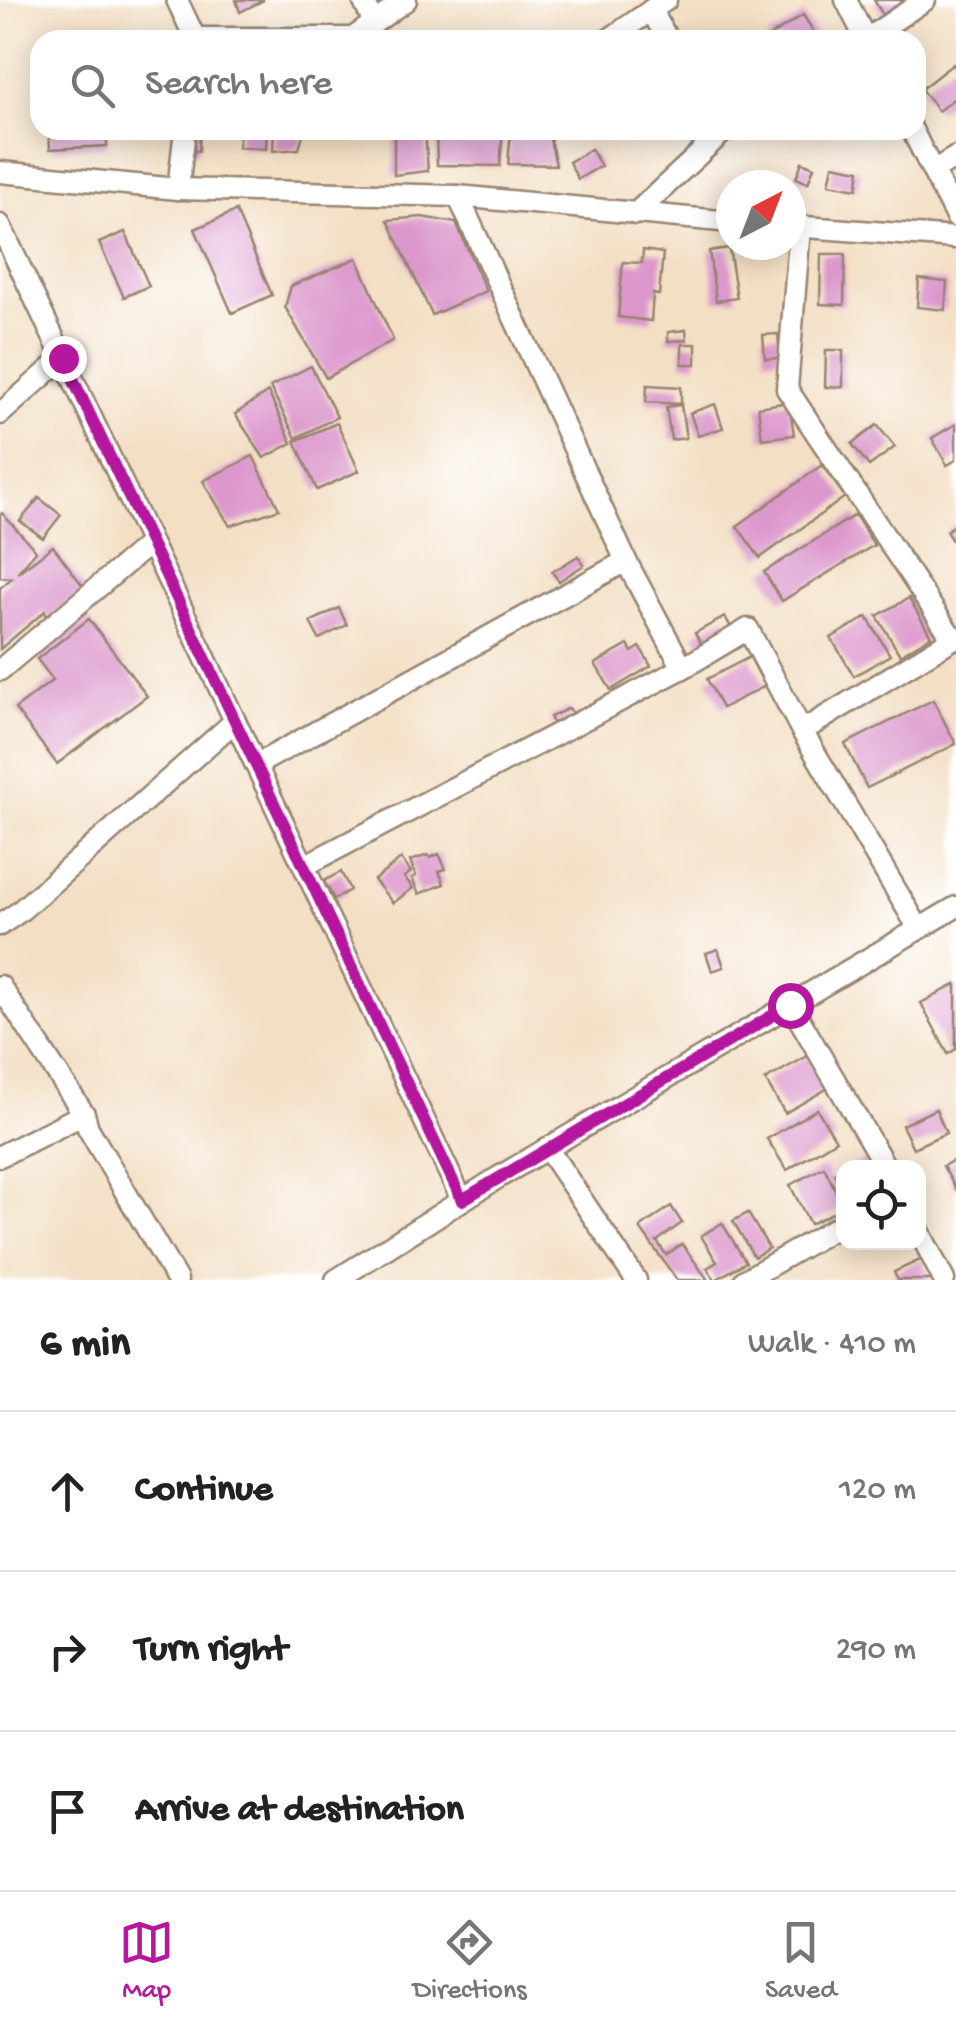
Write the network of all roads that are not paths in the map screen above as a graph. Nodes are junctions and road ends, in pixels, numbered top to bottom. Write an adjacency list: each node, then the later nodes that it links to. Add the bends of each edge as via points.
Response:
1 (177, 0): 8 (street)
2 (364, 0): 7 (street)
3 (406, 0): 7 (street)
4 (846, 0): 12 (street)
5 (925, 0): 13 (street)
6 (658, 5): 10 (street); 11 (street)
7 (374, 22): 9 (street)
8 (191, 30)
9 (364, 30)
10 (622, 30)
11 (665, 30)
12 (861, 30)
13 (881, 30)
14 (183, 140): 20 (street)
15 (713, 140): 22 (street)
16 (917, 140): 18 (street)
17 (956, 157): 18 (street)
18 (933, 171): 23 (street)
19 (0, 172): 20 (street)
20 (178, 188): 21 (street)
21 (458, 196): 22 (street); 32 (street)
22 (635, 214): 24 (street)
23 (956, 217)
24 (716, 221)
25 (0, 225): 29 (street)
26 (806, 227): 27 (street)
27 (956, 238)
28 (794, 260): 33 (street, via 787,389)
29 (63, 358): 30 (street); 31 (street)
30 (0, 414)
31 (150, 542): 35 (street); 36 (street)
32 (626, 561): 34 (street); 38 (street)
33 (954, 638): 37 (street)
34 (683, 668): 37 (street, via 748,629); 39 (street)
35 (0, 670)
36 (235, 721): 38 (street); 41 (street)
37 (802, 731): 42 (street)
38 (256, 765): 39 (street)
39 (304, 866): 49 (street)
40 (956, 908): 42 (street)
41 (0, 925)
42 (919, 929): 44 (street)
43 (0, 986): 45 (street)
44 (790, 1005): 46 (street); 48 (street)
45 (84, 1114): 47 (street); 52 (street)
46 (547, 1148): 49 (street); 54 (street)
47 (0, 1156)
48 (881, 1160)
49 (462, 1200): 53 (street)
50 (836, 1228): 55 (street)
51 (926, 1245): 56 (street)
52 (177, 1280)
53 (336, 1280)
54 (636, 1280)
55 (746, 1280)
56 (944, 1280)

